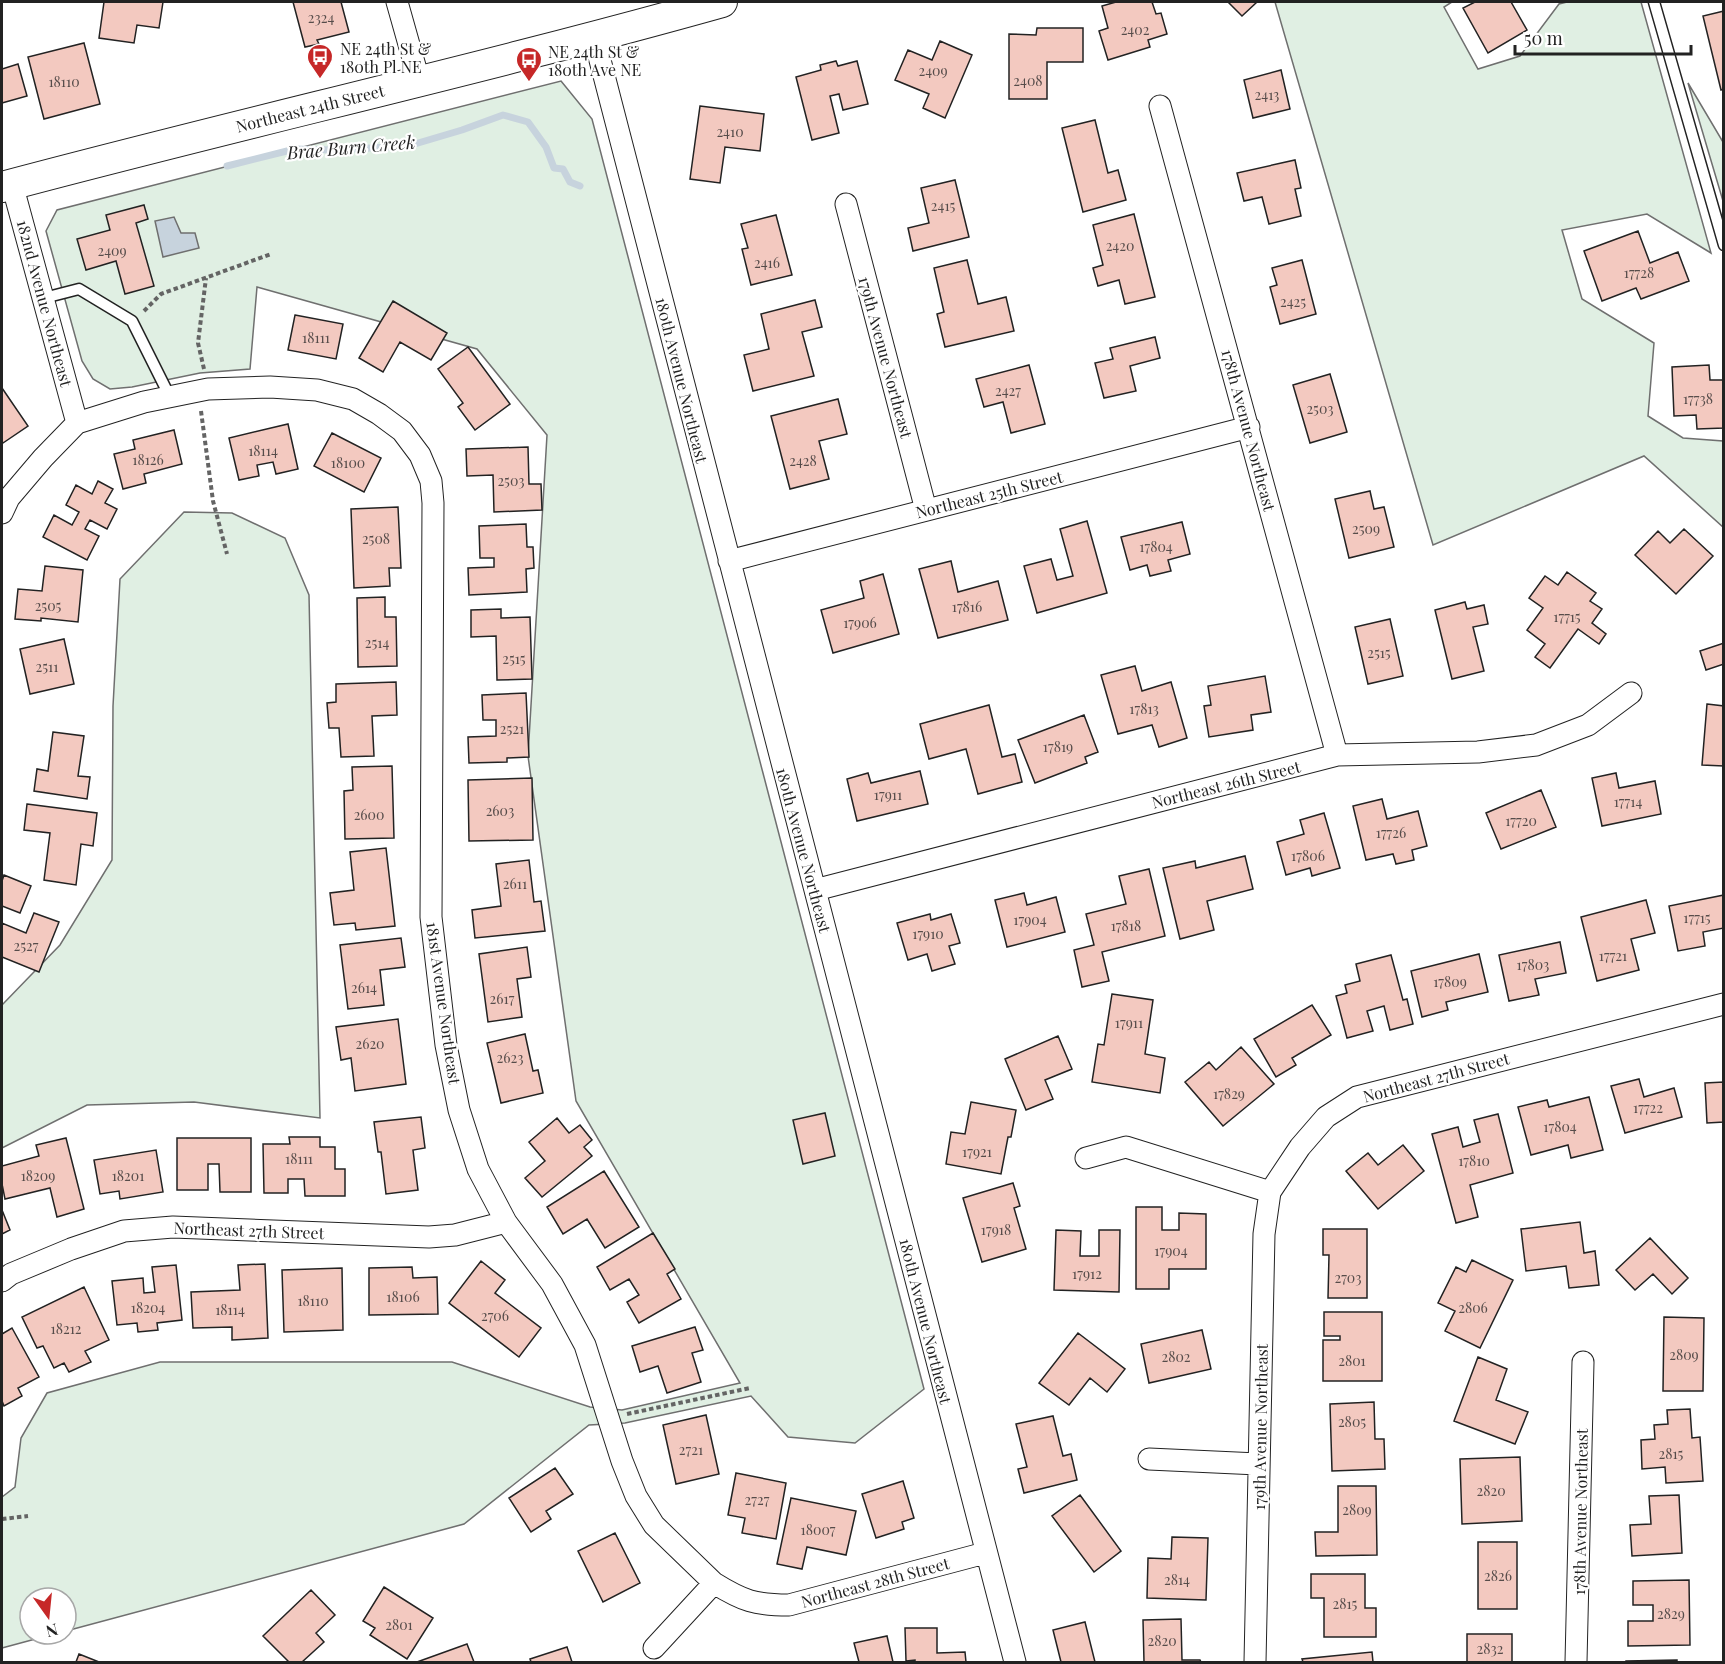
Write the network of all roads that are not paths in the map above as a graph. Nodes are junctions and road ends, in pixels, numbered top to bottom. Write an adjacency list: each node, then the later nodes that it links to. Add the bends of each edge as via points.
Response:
1 (397, 2): 5 (street)
2 (722, 2): 4 (main road, Northeast 24th Street)
3 (1654, 2): 9 (lane)
4 (594, 38): 5 (main road, Northeast 24th Street); 16 (street, 180th Avenue Northeast)
5 (419, 80): 7 (main road, Northeast 24th Street)
6 (1160, 106): 13 (street, 178th Avenue Northeast)
7 (7, 185): 10 (street, 182nd Avenue Northeast)
8 (846, 204): 14 (street, 179th Avenue Northeast)
9 (1724, 245)
10 (44, 298): 11 (lane, via 79,289 132,321); 12 (street, 182nd Avenue Northeast)
11 (170, 397): 12 (street); 23 (street, 181st Avenue Northeast, via 199,391 270,387 317,390 353,399 402,431 428,473 433,503 432,916 446,1045 459,1110 478,1169)
12 (77, 423): 15 (street, via 9,498)
13 (1249, 427): 14 (street, Northeast 25th Street); 18 (street, 178th Avenue Northeast)
14 (926, 510): 16 (street, Northeast 25th Street)
15 (2, 513)
16 (729, 561): 19 (street, 180th Avenue Northeast)
17 (1631, 693): 18 (street, Northeast 26th Street, via 1588,725 1536,745 1478,752)
18 (1337, 755): 19 (street, Northeast 26th Street)
19 (815, 890): 28 (street, 180th Avenue Northeast)
20 (1724, 1004): 22 (street, Northeast 27th Street, via 1357,1097 1326,1117)
21 (1086, 1158): 22 (street, via 1126,1147)
22 (1270, 1192): 27 (street, 179th Avenue Northeast, via 1264,1234)
23 (506, 1222): 24 (street, Northeast 27th Street, via 455,1235 429,1237 173,1227 124,1231 71,1249); 29 (street, 181st Avenue Northeast, via 552,1284 585,1345 632,1488 654,1525)
24 (2, 1281)
25 (1583, 1362): 33 (street, 178th Avenue Northeast)
26 (1149, 1459): 27 (street)
27 (1258, 1464): 32 (street, 179th Avenue Northeast)
28 (985, 1552): 29 (street, Northeast 28th Street, via 789,1605 762,1605 738,1598); 31 (street, 180th Avenue Northeast)
29 (714, 1583): 30 (street)
30 (654, 1648)
31 (1015, 1662)
32 (1255, 1662)
33 (1576, 1662)

